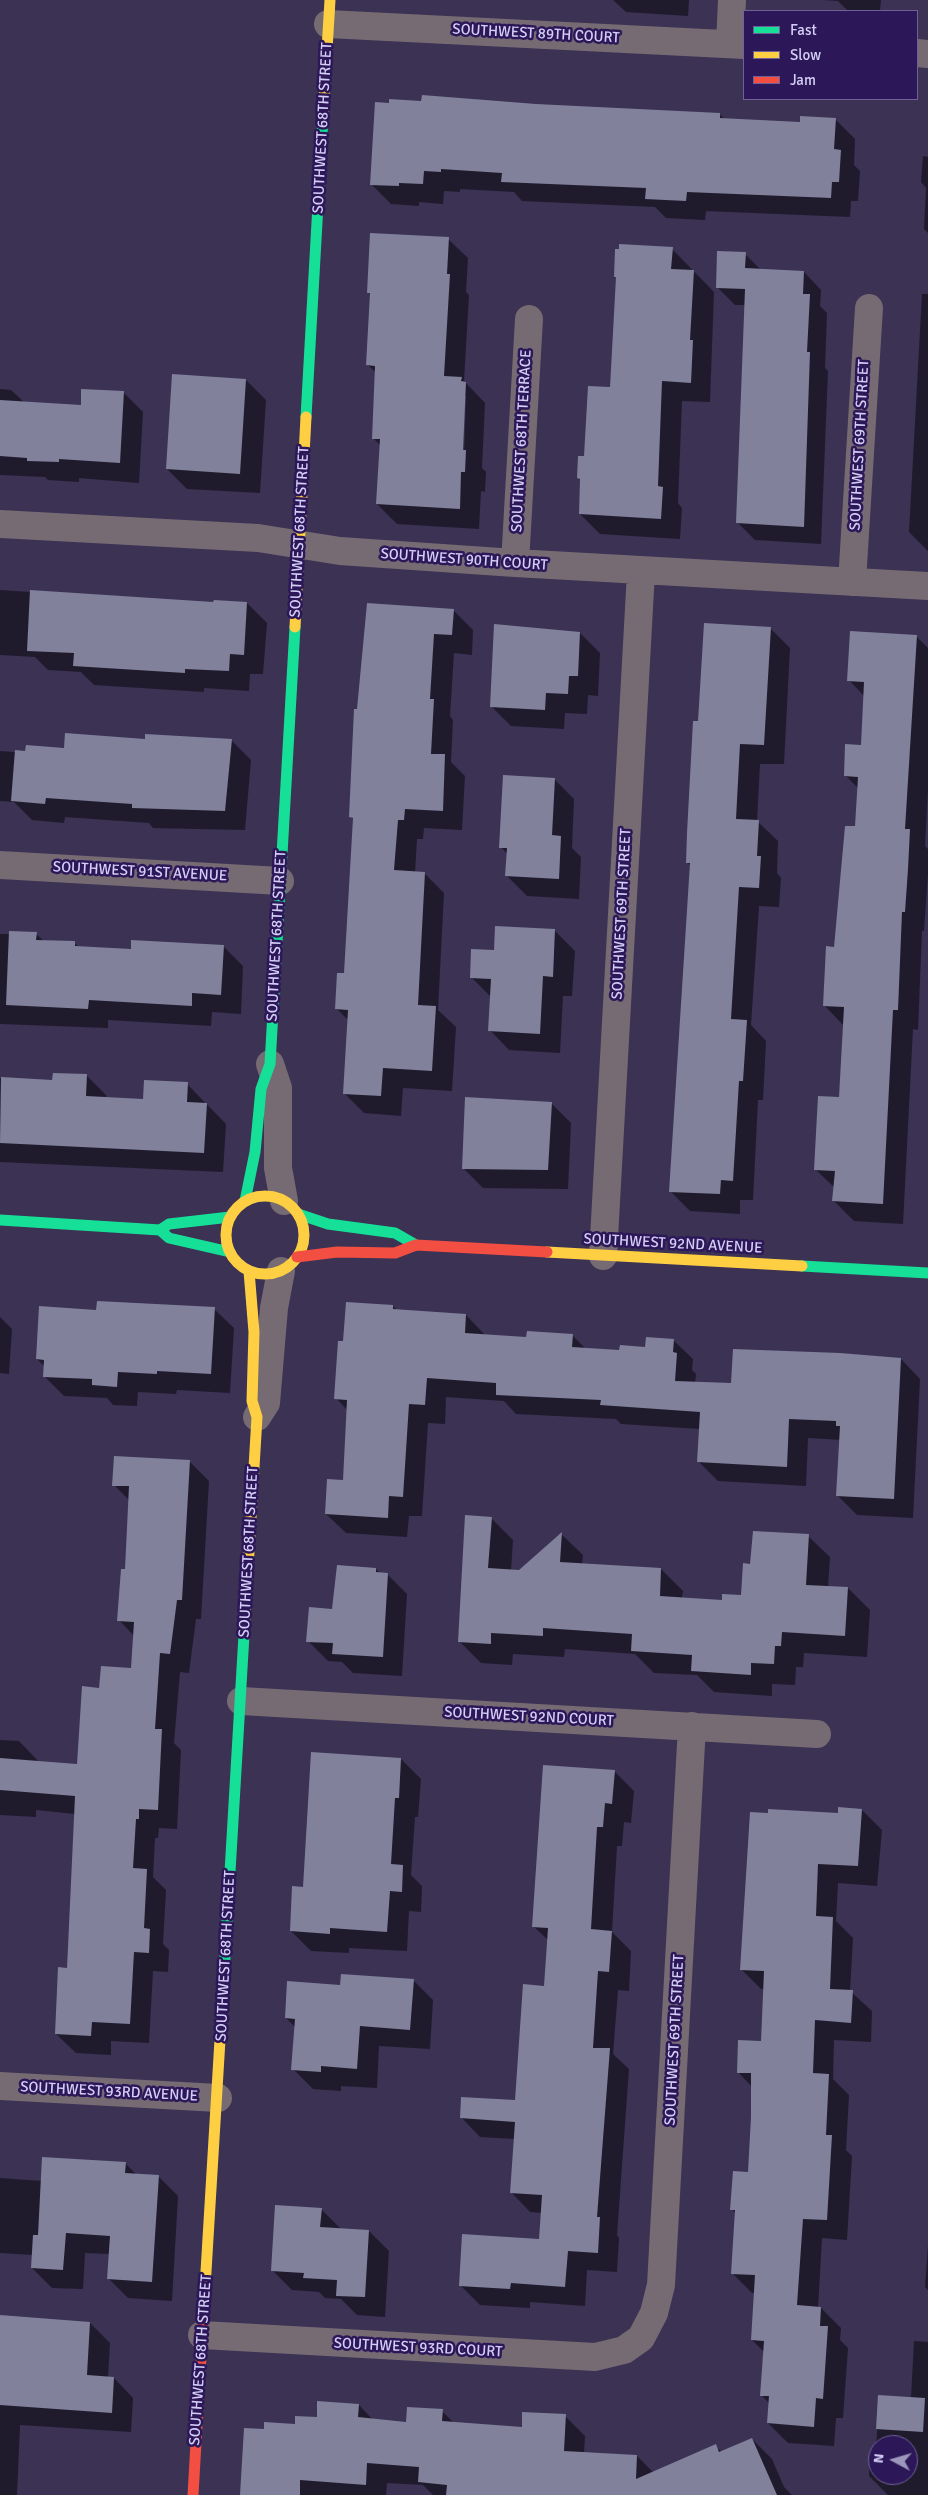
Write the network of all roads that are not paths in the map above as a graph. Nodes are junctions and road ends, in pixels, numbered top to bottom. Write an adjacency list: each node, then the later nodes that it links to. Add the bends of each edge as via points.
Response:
1 (732, 0): 3 (street)
2 (329, 12): 3 (street, SOUTHWEST 89TH COURT); 7 (street, SOUTHWEST 68TH STREET)
3 (737, 45)
4 (869, 308): 10 (street, SOUTHWEST 69TH STREET)
5 (529, 319): 8 (street, SOUTHWEST 68TH TERRACE)
6 (0, 524): 7 (street, SOUTHWEST 90TH COURT)
7 (299, 543): 8 (street, SOUTHWEST 90TH COURT, via 340,551); 13 (street, SOUTHWEST 68TH STREET)
8 (515, 563): 9 (street, SOUTHWEST 90TH COURT)
9 (641, 572): 10 (street, SOUTHWEST 90TH COURT); 22 (street, SOUTHWEST 69TH STREET)
10 (852, 582): 11 (street, SOUTHWEST 90TH COURT)
11 (928, 586)
12 (0, 865): 13 (street, SOUTHWEST 91ST AVENUE)
13 (280, 880): 14 (street, SOUTHWEST 68TH STREET)
14 (270, 1064): 15 (street, SOUTHWEST 68TH STREET, via 262,1089 255,1152); 16 (street, SOUTHWEST 68TH STREET, via 278,1088 278,1168)
15 (245, 1201): 16 (street, via 268,1196); 17 (street)
16 (291, 1207): 20 (street, SOUTHWEST 92ND AVENUE, via 328,1224 395,1233); 23 (street, via 304,1236 302,1247)
17 (230, 1217): 19 (street, via 169,1224); 21 (street, via 227,1228)
18 (0, 1220): 19 (street)
19 (160, 1230): 21 (street, via 169,1238)
20 (416, 1245): 22 (street, SOUTHWEST 92ND AVENUE); 23 (street, SOUTHWEST 92ND AVENUE, via 395,1253 337,1252)
21 (230, 1252): 24 (street)
22 (603, 1256): 25 (street, SOUTHWEST 92ND AVENUE)
23 (289, 1264): 24 (street, via 271,1274); 26 (street, SOUTHWEST 68TH STREET, via 274,1308 266,1403)
24 (249, 1271): 26 (street, SOUTHWEST 68TH STREET, via 254,1332 252,1401)
25 (928, 1273)
26 (257, 1417): 27 (street, SOUTHWEST 68TH STREET)
27 (241, 1701): 28 (street, SOUTHWEST 92ND COURT); 31 (street, SOUTHWEST 68TH STREET)
28 (692, 1726): 29 (street, SOUTHWEST 92ND COURT); 33 (street, SOUTHWEST 69TH STREET, via 661,2285 647,2329)
29 (817, 1734)
30 (0, 2086): 31 (street, SOUTHWEST 93RD AVENUE)
31 (218, 2098): 32 (street, SOUTHWEST 68TH STREET)
32 (202, 2336): 33 (street, SOUTHWEST 93RD COURT, via 589,2357 615,2354); 34 (street, SOUTHWEST 68TH STREET)
33 (632, 2346)
34 (192, 2495)

